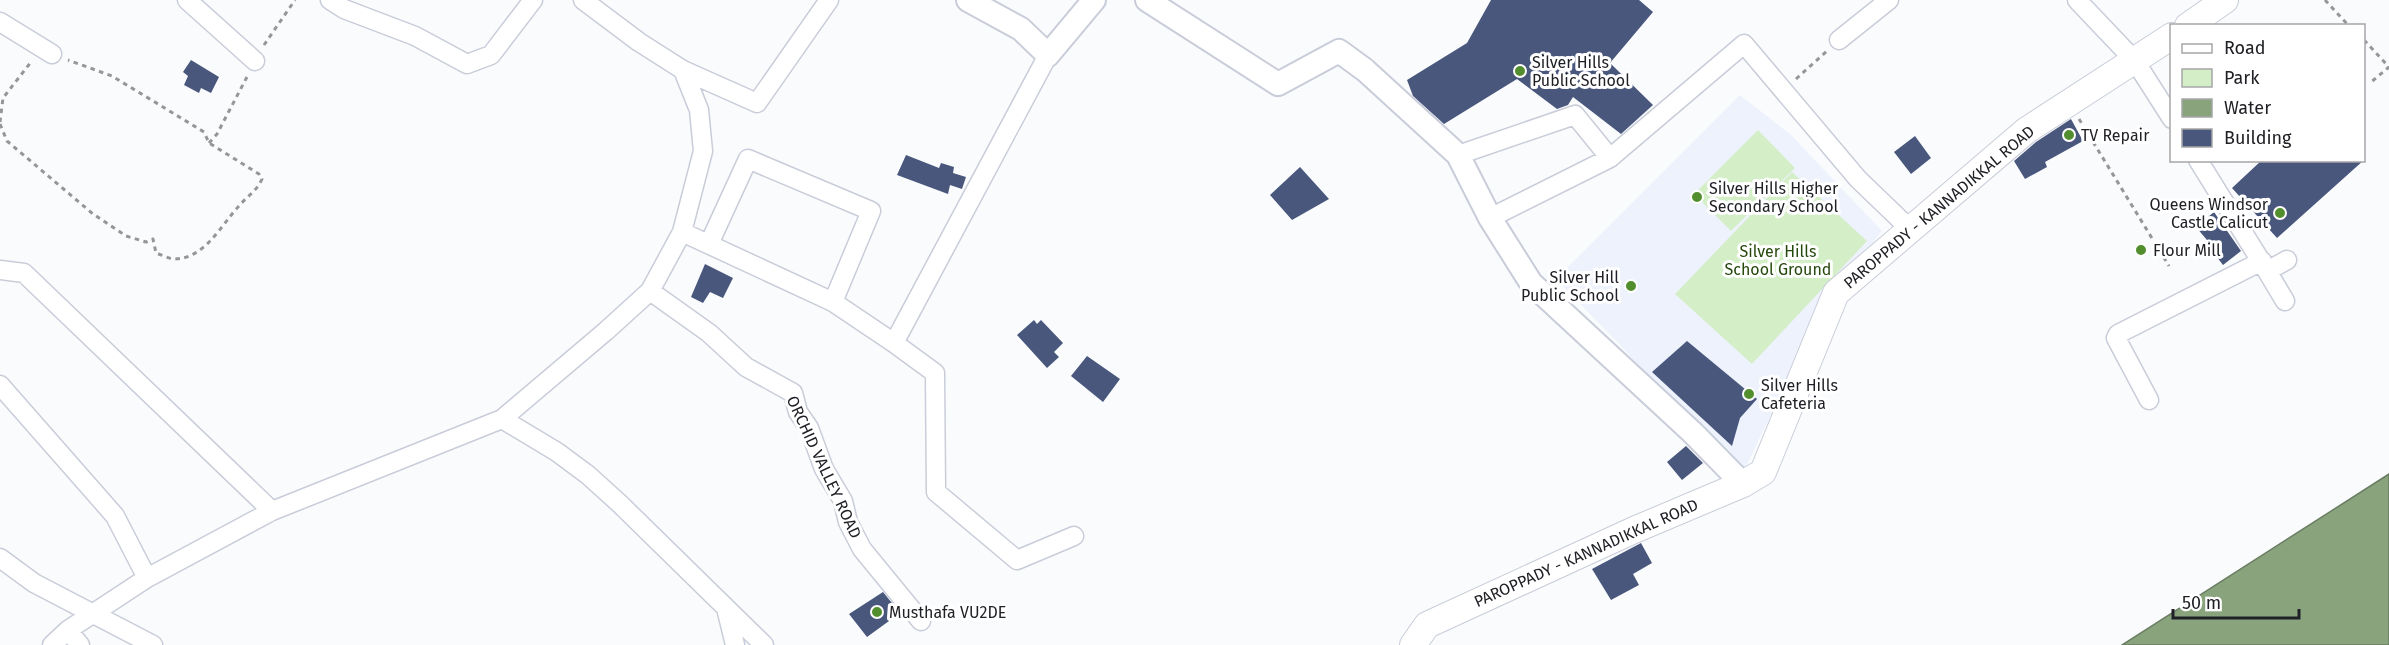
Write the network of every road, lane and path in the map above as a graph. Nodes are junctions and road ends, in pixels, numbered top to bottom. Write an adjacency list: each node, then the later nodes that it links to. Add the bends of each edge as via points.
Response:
1 (187, 0): 24 (street)
2 (330, 0): 3 (street, via 353,13 415,36 467,64 490,54)
3 (533, 0)
4 (583, 0): 25 (street)
5 (829, 0): 25 (street, via 757,103)
6 (968, 0): 21 (street, via 1021,29)
7 (1094, 0): 21 (street)
8 (1147, 0): 31 (street, via 1278,84 1339,51)
9 (1890, 0): 18 (street)
10 (2077, 0): 23 (street)
11 (2225, 0): 14 (main road)
12 (2325, 0): 15 (path)
13 (0, 22): 17 (street)
14 (2191, 24)
15 (2347, 24)
16 (2170, 37): 23 (main road, PAROPPADY - KANNADIKKAL ROAD)
17 (30, 40): 20 (street); 22 (street)
18 (1839, 40): 27 (path)
19 (2365, 41): 26 (path, via 2389,66)
20 (52, 54): 30 (path, via 112,76 204,132 209,143 259,174 259,188 198,253 173,259 156,253 153,239 146,242 126,236 93,214 8,141)
21 (1048, 55): 45 (street)
22 (32, 61): 30 (path, via 3,98)
23 (2134, 61): 28 (main road, PAROPPADY - KANNADIKKAL ROAD); 29 (street)
24 (255, 62)
25 (683, 70): 36 (street, via 699,110 703,151)
26 (2370, 83)
27 (1783, 90): 32 (street, via 1744,44); 35 (street, via 1858,178)
28 (2069, 102): 35 (main road, PAROPPADY - KANNADIKKAL ROAD, via 2027,130); 39 (path)
29 (2170, 116)
30 (0, 123)
31 (1458, 155): 32 (street, via 1575,115); 34 (street)
32 (1610, 158): 34 (street)
33 (2199, 162): 40 (street)
34 (1490, 218): 49 (street, via 1532,283)
35 (1911, 230): 49 (main road, PAROPPADY - KANNADIKKAL ROAD, via 1836,293 1763,472)
36 (682, 232): 37 (street); 42 (street)
37 (709, 244): 44 (street); 44 (street, via 748,159 870,212)
38 (2287, 260): 40 (street)
39 (2169, 266)
40 (2265, 266): 43 (street); 47 (street, via 2118,334 2116,338)
41 (0, 270): 50 (street, via 24,273)
42 (650, 291): 48 (street); 56 (street, ORCHID VALLEY ROAD, via 710,333 746,367 793,393 798,412 843,501 848,522 862,549)
43 (2285, 301)
44 (833, 302): 45 (street)
45 (894, 343): 51 (street, via 935,373 936,492 1017,560)
46 (0, 385): 53 (street, via 115,516)
47 (2149, 400)
48 (502, 419): 50 (street); 54 (street, via 588,475)
49 (1743, 484): 63 (main road, PAROPPADY - KANNADIKKAL ROAD, via 1427,625)
50 (272, 511): 53 (street)
51 (1074, 536)
52 (0, 558): 55 (street, via 34,583)
53 (147, 578): 55 (street)
54 (726, 608): 61 (street); 62 (street)
55 (93, 614): 57 (street); 60 (street)
56 (921, 621)
57 (68, 630): 58 (street); 59 (street)
58 (52, 645)
59 (80, 645)
60 (153, 645)
61 (735, 645)
62 (764, 645)
63 (1413, 645)

